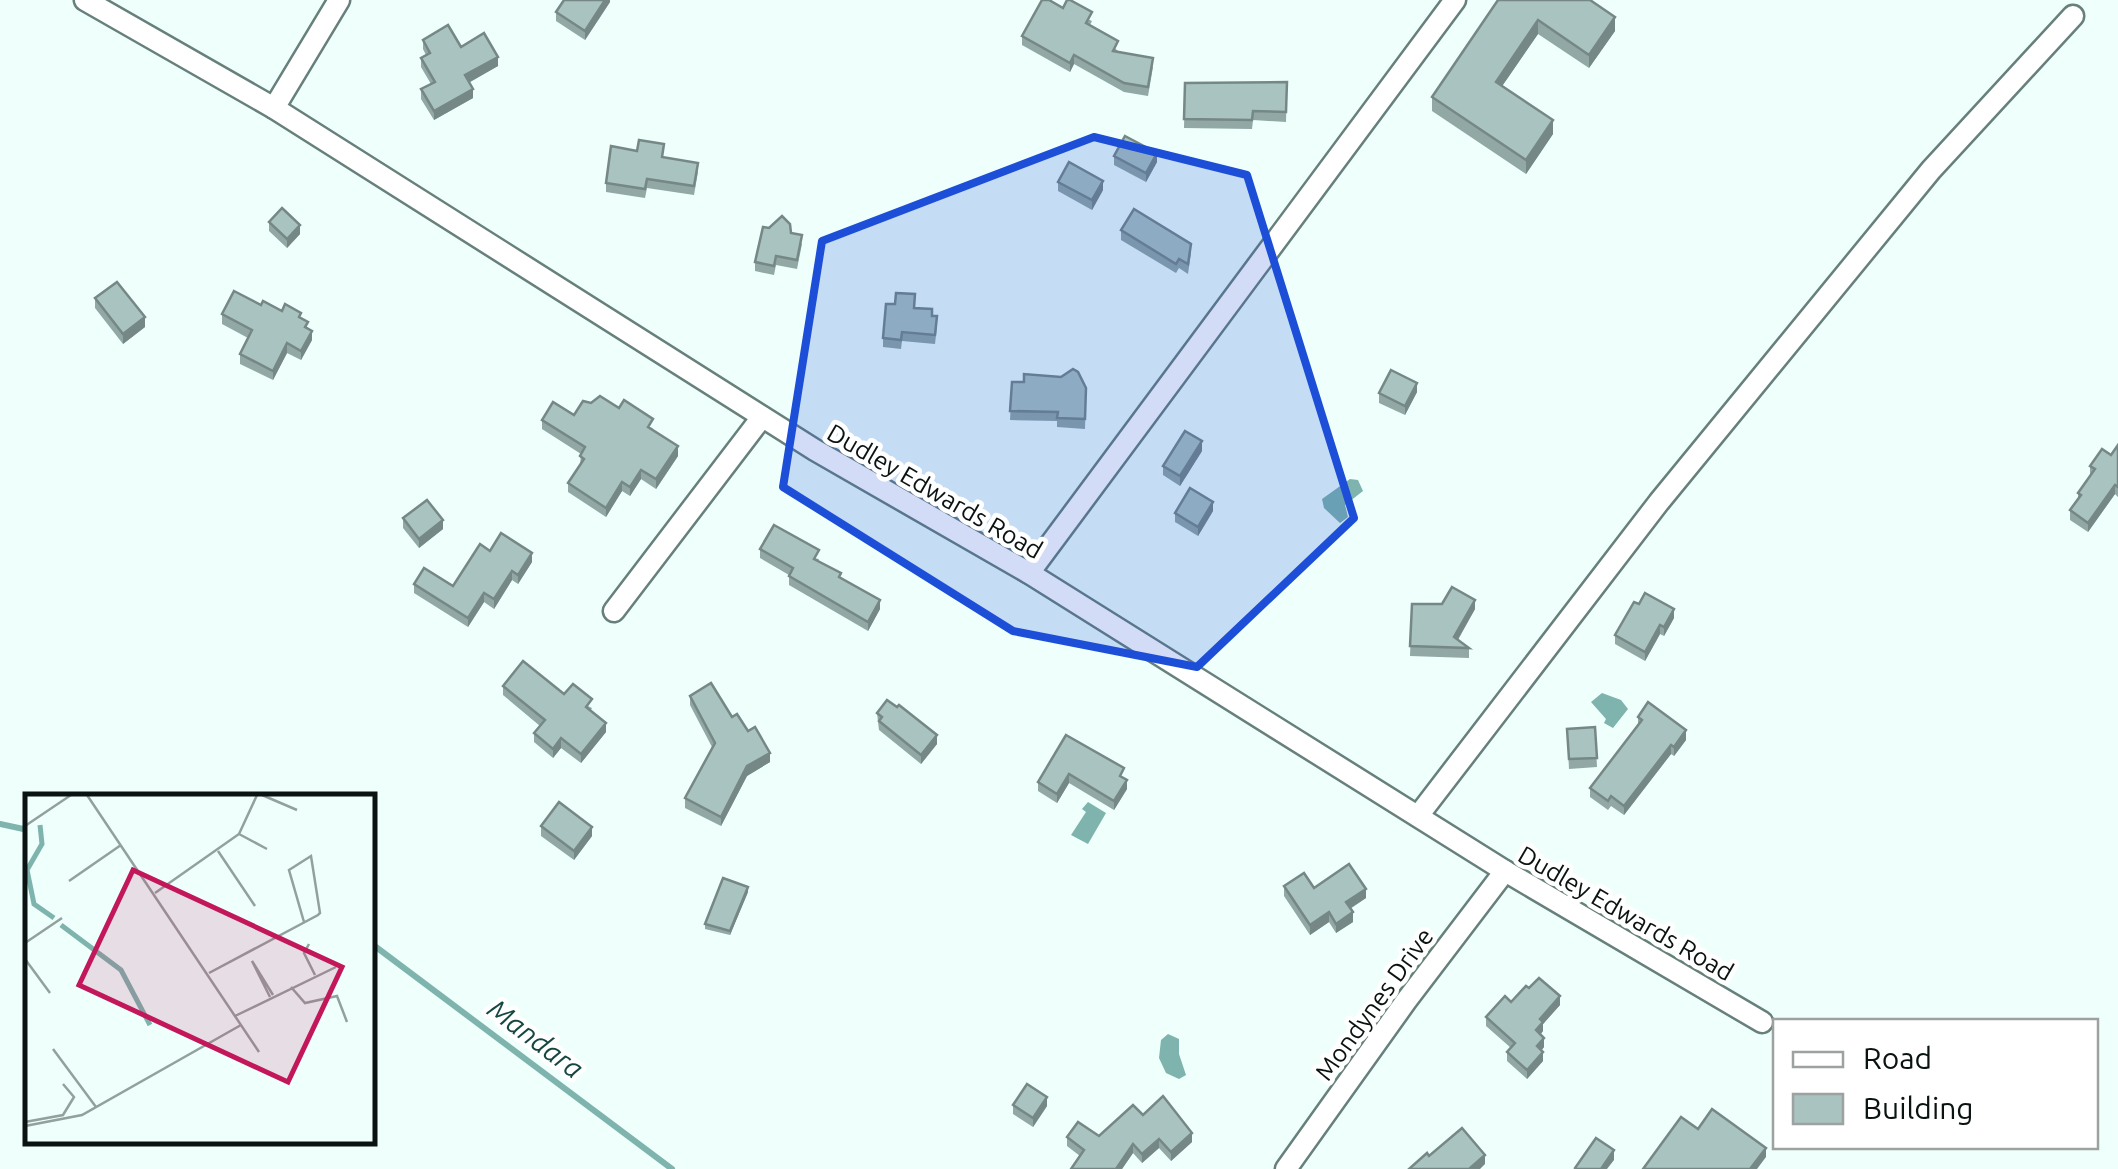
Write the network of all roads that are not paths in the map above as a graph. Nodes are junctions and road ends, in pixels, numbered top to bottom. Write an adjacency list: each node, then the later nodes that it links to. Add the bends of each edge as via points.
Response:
1 (85, 0): 5 (street, Dudley Edwards Road)
2 (339, 0): 5 (street)
3 (1456, 0): 7 (street)
4 (2072, 16): 9 (street, via 1931,170 1659,502)
5 (274, 108): 6 (street, Dudley Edwards Road)
6 (762, 417): 7 (street, Dudley Edwards Road); 8 (street)
7 (1028, 573): 9 (street, Dudley Edwards Road)
8 (614, 612)
9 (1418, 816): 10 (street, Dudley Edwards Road)
10 (1505, 871): 11 (street, Dudley Edwards Road); 12 (street, Mondynes Drive)
11 (1762, 1022)
12 (1286, 1169)

